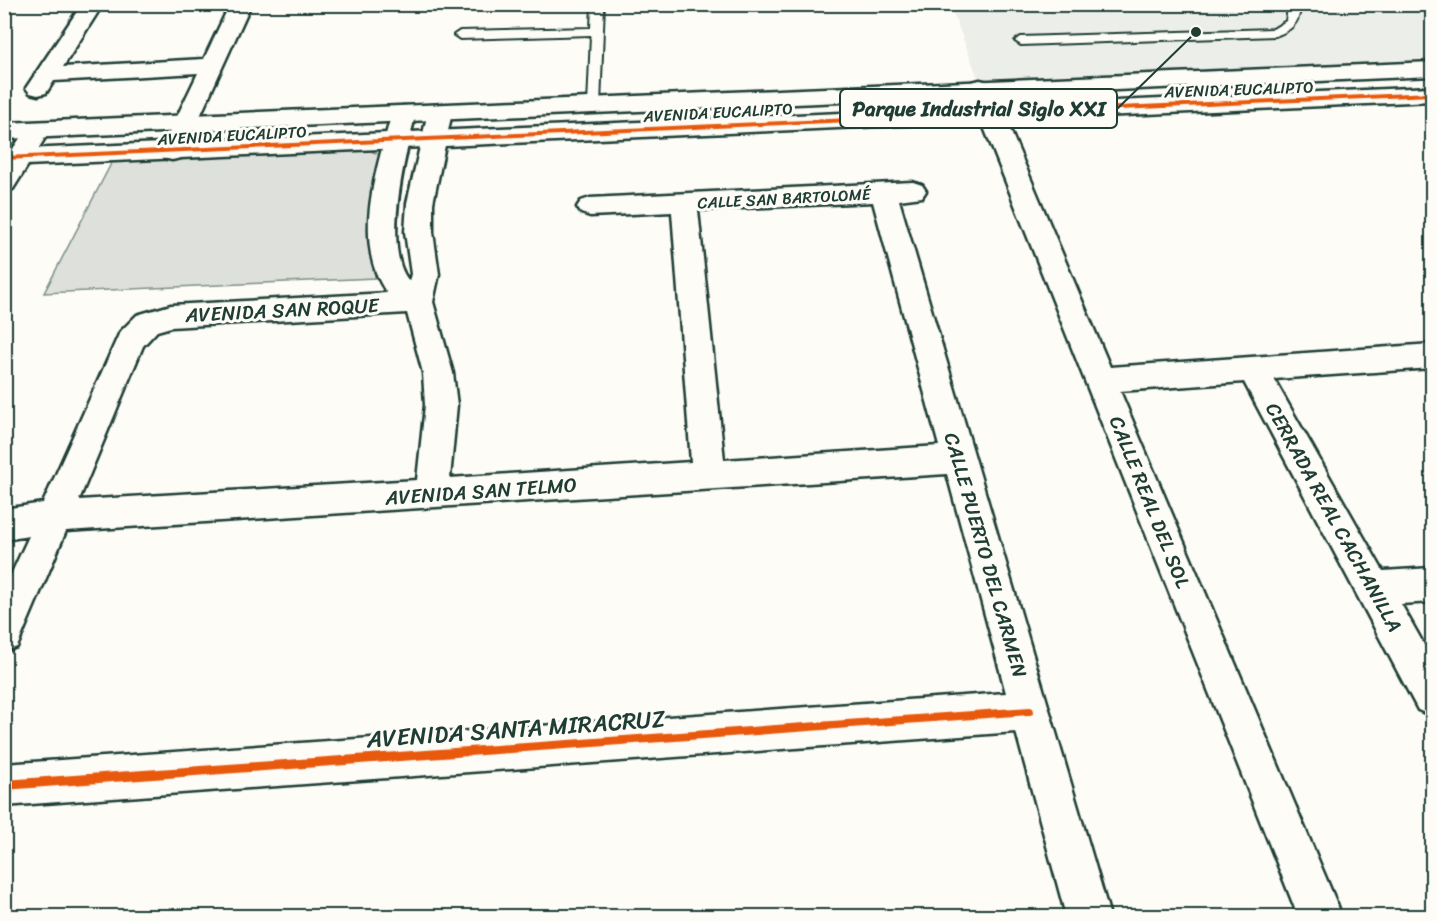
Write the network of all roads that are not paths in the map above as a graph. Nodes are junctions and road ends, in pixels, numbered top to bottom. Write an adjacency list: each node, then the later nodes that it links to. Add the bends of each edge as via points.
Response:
1 (93, 4): 8 (street, via 41,83)
2 (241, 4): 8 (street)
3 (598, 4): 5 (lane)
4 (1291, 4): 7 (lane, via 1294,19 1275,32)
5 (597, 31): 6 (lane); 12 (lane)
6 (460, 35)
7 (1021, 41)
8 (212, 65): 15 (street)
9 (1432, 69): 11 (street, AVENIDA EUCALIPTO)
10 (1432, 94): 11 (street, AVENIDA EUCALIPTO)
11 (986, 100): 12 (street, AVENIDA EUCALIPTO); 18 (street, AVENIDA EUCALIPTO); 29 (street, CALLE REAL DEL SOL)
12 (594, 105): 13 (street, AVENIDA EUCALIPTO)
13 (440, 112): 14 (street, AVENIDA EUCALIPTO); 18 (street)
14 (404, 113): 15 (street, AVENIDA EUCALIPTO); 19 (street)
15 (188, 122): 16 (street, AVENIDA EUCALIPTO); 20 (street)
16 (38, 130): 17 (street, AVENIDA EUCALIPTO); 21 (street)
17 (4, 131)
18 (436, 140): 19 (street, AVENIDA EUCALIPTO); 26 (street, via 420,202 419,232 425,274)
19 (397, 141): 20 (street, AVENIDA EUCALIPTO); 26 (street, via 384,210 383,246 394,283)
20 (172, 152): 21 (street, AVENIDA EUCALIPTO)
21 (12, 158): 22 (street)
22 (4, 183)
23 (898, 192): 24 (street, CALLE SAN BARTOLOMÉ); 30 (street, CALLE PUERTO DEL CARMEN)
24 (684, 203): 25 (street, CALLE SAN BARTOLOMÉ); 31 (street)
25 (590, 207)
26 (419, 302): 32 (street, via 438,373 441,405); 33 (street, AVENIDA SAN ROQUE, via 171,316 147,323 131,340)
27 (1432, 356): 28 (street)
28 (1253, 370): 29 (street); 36 (street, CERRADA REAL CACHANILLA)
29 (1100, 380): 42 (street, CALLE REAL DEL SOL)
30 (959, 459): 31 (street, AVENIDA SAN TELMO); 39 (street, CALLE PUERTO DEL CARMEN)
31 (709, 475): 32 (street, AVENIDA SAN TELMO)
32 (432, 494): 33 (street, AVENIDA SAN TELMO)
33 (53, 517): 34 (street, AVENIDA SAN TELMO); 37 (street)
34 (4, 525)
35 (1432, 585): 36 (street)
36 (1374, 588): 38 (street, CERRADA REAL CACHANILLA)
37 (4, 634)
38 (1432, 696)
39 (1030, 711): 40 (street, AVENIDA SANTA MIRACRUZ); 41 (street, CALLE PUERTO DEL CARMEN)
40 (4, 785)
41 (1088, 916)
42 (1320, 916)

